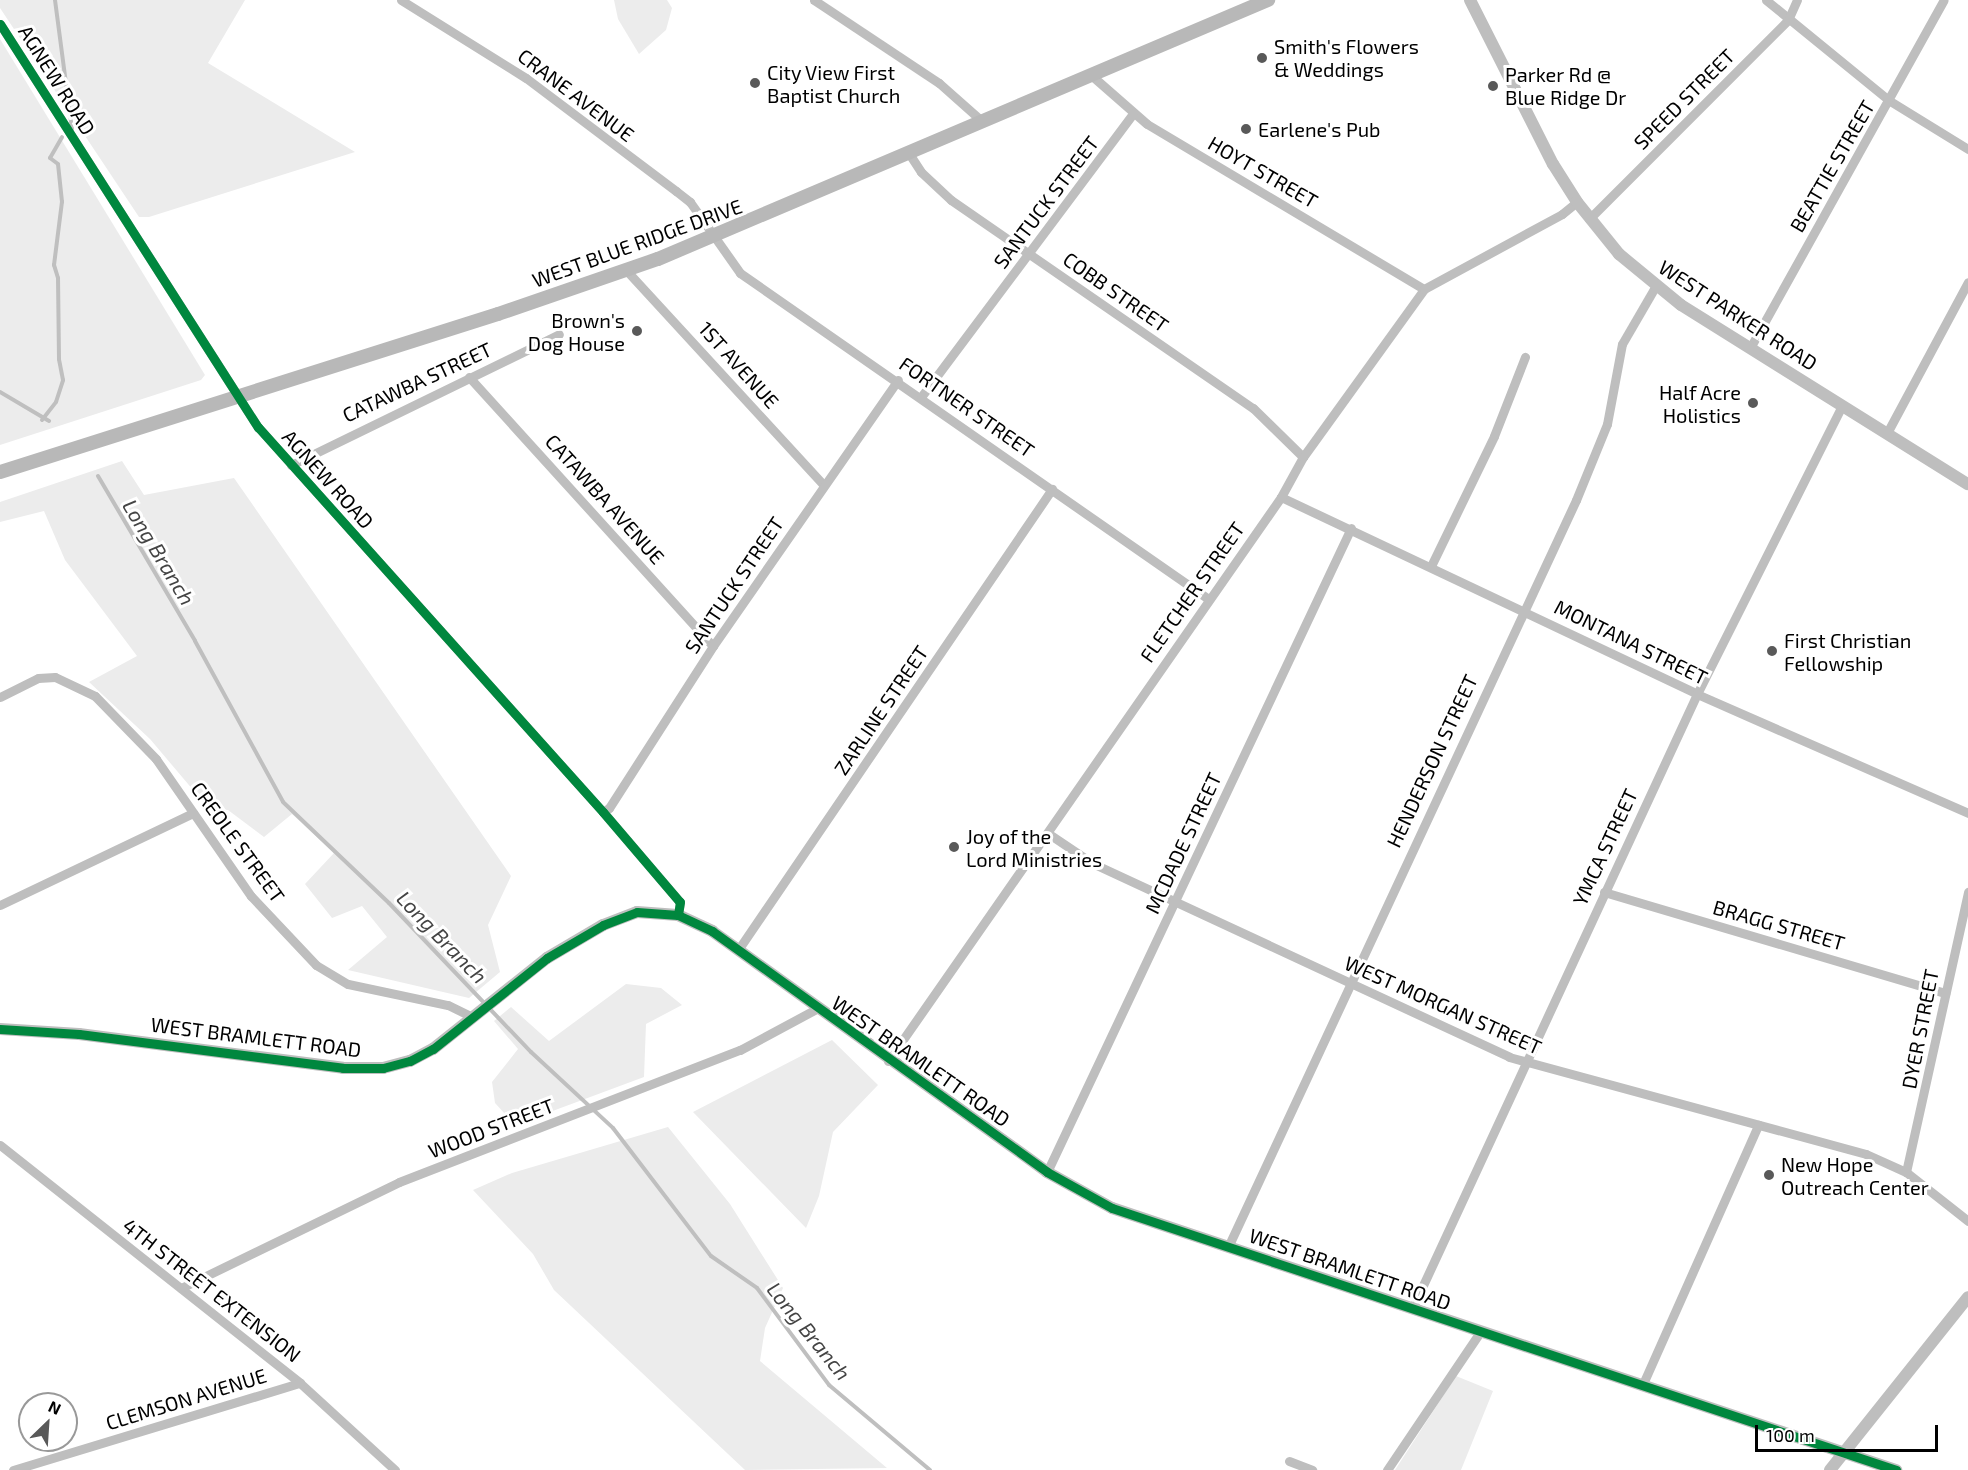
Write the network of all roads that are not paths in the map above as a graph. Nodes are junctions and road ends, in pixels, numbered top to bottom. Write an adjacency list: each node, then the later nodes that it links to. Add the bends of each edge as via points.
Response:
1 (401, 0): 18 (street, CRANE AVENUE, via 526,78 676,191 690,202)
2 (814, 0): 13 (street, via 939,83)
3 (1268, 0): 10 (main road, WEST BLUE RIDGE DRIVE)
4 (1470, 0): 16 (street, WEST PARKER ROAD)
5 (1766, 0): 8 (street)
6 (1797, 0): 8 (street, SPEED STREET)
7 (1944, 0): 11 (street, BEATTIE STREET)
8 (1788, 20): 11 (street); 17 (street, SPEED STREET)
9 (0, 24): 29 (street, AGNEW ROAD)
10 (1091, 75): 12 (street, HOYT STREET); 13 (main road, WEST BLUE RIDGE DRIVE)
11 (1890, 101): 14 (street); 25 (street, BEATTIE STREET)
12 (1133, 114): 19 (street, SANTUCK STREET); 23 (street, HOYT STREET)
13 (982, 121): 15 (main road, WEST BLUE RIDGE DRIVE)
14 (1968, 149)
15 (910, 155): 18 (main road, WEST BLUE RIDGE DRIVE); 19 (street, COBB STREET, via 921,172 951,200)
16 (1577, 202): 17 (street, WEST PARKER ROAD); 23 (street, FLETCHER STREET, via 1562,214)
17 (1589, 219): 22 (street, WEST PARKER ROAD)
18 (714, 237): 20 (main road, WEST BLUE RIDGE DRIVE); 28 (street, FORTNER STREET, via 740,273)
19 (1030, 254): 30 (street, SANTUCK STREET); 33 (street, COBB STREET, via 1253,408)
20 (626, 270): 29 (main road, WEST BLUE RIDGE DRIVE); 37 (street, 1ST AVENUE)
21 (1968, 282): 32 (street)
22 (1655, 288): 25 (street, WEST PARKER ROAD); 43 (street, HENDERSON STREET, via 1622,344 1602,440)
23 (1424, 289): 33 (street, FLETCHER STREET)
24 (559, 334): 27 (street, CATAWBA STREET)
25 (1750, 348): 31 (street, WEST PARKER ROAD)
26 (1525, 357): 41 (street, via 1494,436)
27 (469, 377): 34 (street, CATAWBA STREET); 44 (street, CATAWBA AVENUE)
28 (898, 380): 30 (street, FORTNER STREET); 37 (street, SANTUCK STREET)
29 (237, 396): 34 (street, AGNEW ROAD); 35 (main road, WEST BLUE RIDGE DRIVE)
30 (921, 397): 38 (street, FORTNER STREET)
31 (1842, 406): 32 (street, WEST PARKER ROAD); 45 (street, YMCA STREET)
32 (1887, 433): 36 (street, WEST PARKER ROAD)
33 (1303, 458): 39 (street, FLETCHER STREET)
34 (291, 465): 47 (street, AGNEW ROAD)
35 (0, 472)
36 (1968, 484)
37 (824, 485): 44 (street, SANTUCK STREET)
38 (1052, 489): 42 (street, FORTNER STREET); 56 (street, ZARLINE STREET)
39 (1281, 497): 40 (street, MONTANA STREET); 42 (street, FLETCHER STREET)
40 (1351, 528): 41 (street, MONTANA STREET); 53 (street, MCDADE STREET)
41 (1431, 566): 43 (street, MONTANA STREET)
42 (1207, 598): 50 (street, FLETCHER STREET)
43 (1523, 609): 45 (street, MONTANA STREET); 57 (street, HENDERSON STREET)
44 (713, 646): 47 (street, SANTUCK STREET)
45 (1697, 694): 49 (street, MONTANA STREET); 51 (street, YMCA STREET)
46 (0, 697): 48 (street, CREOLE STREET, via 38,678 64,679 95,696 135,735)
47 (603, 812): 55 (street, AGNEW ROAD, via 680,902)
48 (193, 813): 54 (street); 60 (street, CREOLE STREET, via 252,896 324,972 348,984)
49 (1968, 813)
50 (1049, 834): 53 (street, WEST MORGAN STREET, via 1092,863); 62 (street, FLETCHER STREET)
51 (1604, 892): 58 (street, BRAGG STREET); 63 (street, YMCA STREET)
52 (1968, 892): 58 (street, DYER STREET)
53 (1175, 902): 57 (street, WEST MORGAN STREET); 66 (street, MCDADE STREET)
54 (0, 905)
55 (678, 915): 56 (street, WEST BRAMLETT ROAD, via 696,922); 60 (street, WEST BRAMLETT ROAD, via 638,912 618,919 547,958)
56 (738, 950): 59 (street, WEST BRAMLETT ROAD)
57 (1348, 983): 63 (street, WEST MORGAN STREET); 69 (street, HENDERSON STREET)
58 (1945, 993): 67 (street, DYER STREET)
59 (816, 1009): 62 (street, WEST BRAMLETT ROAD); 70 (street, WOOD STREET, via 740,1050 399,1182)
60 (474, 1013): 61 (street, WEST BRAMLETT ROAD, via 421,1056 398,1065 369,1069 90,1035)
61 (0, 1029)
62 (888, 1061): 66 (street, WEST BRAMLETT ROAD)
63 (1526, 1062): 64 (street, WEST MORGAN STREET); 72 (street, YMCA STREET)
64 (1758, 1125): 67 (street, WEST MORGAN STREET, via 1866,1154); 75 (street)
65 (0, 1145): 70 (street, 4TH STREET EXTENSION)
66 (1047, 1172): 69 (street, WEST BRAMLETT ROAD, via 1112,1208)
67 (1906, 1172): 68 (street, WEST MORGAN STREET)
68 (1968, 1221)
69 (1228, 1247): 72 (street, WEST BRAMLETT ROAD)
70 (181, 1288): 74 (street, 4TH STREET EXTENSION)
71 (1968, 1297): 76 (street)
72 (1412, 1309): 73 (street, WEST BRAMLETT ROAD)
73 (1480, 1332): 75 (street, WEST BRAMLETT ROAD); 82 (street)
74 (300, 1383): 78 (street, CLEMSON AVENUE); 80 (street, 4TH STREET EXTENSION)
75 (1642, 1386): 76 (street, WEST BRAMLETT ROAD)
76 (1842, 1453): 83 (street); 84 (street, WEST BRAMLETT ROAD)
77 (1289, 1461): 81 (street)
78 (34, 1467): 79 (street, CLEMSON AVENUE)
79 (13, 1470)
80 (395, 1470)
81 (1312, 1470)
82 (1387, 1470)
83 (1830, 1470)
84 (1896, 1470)

